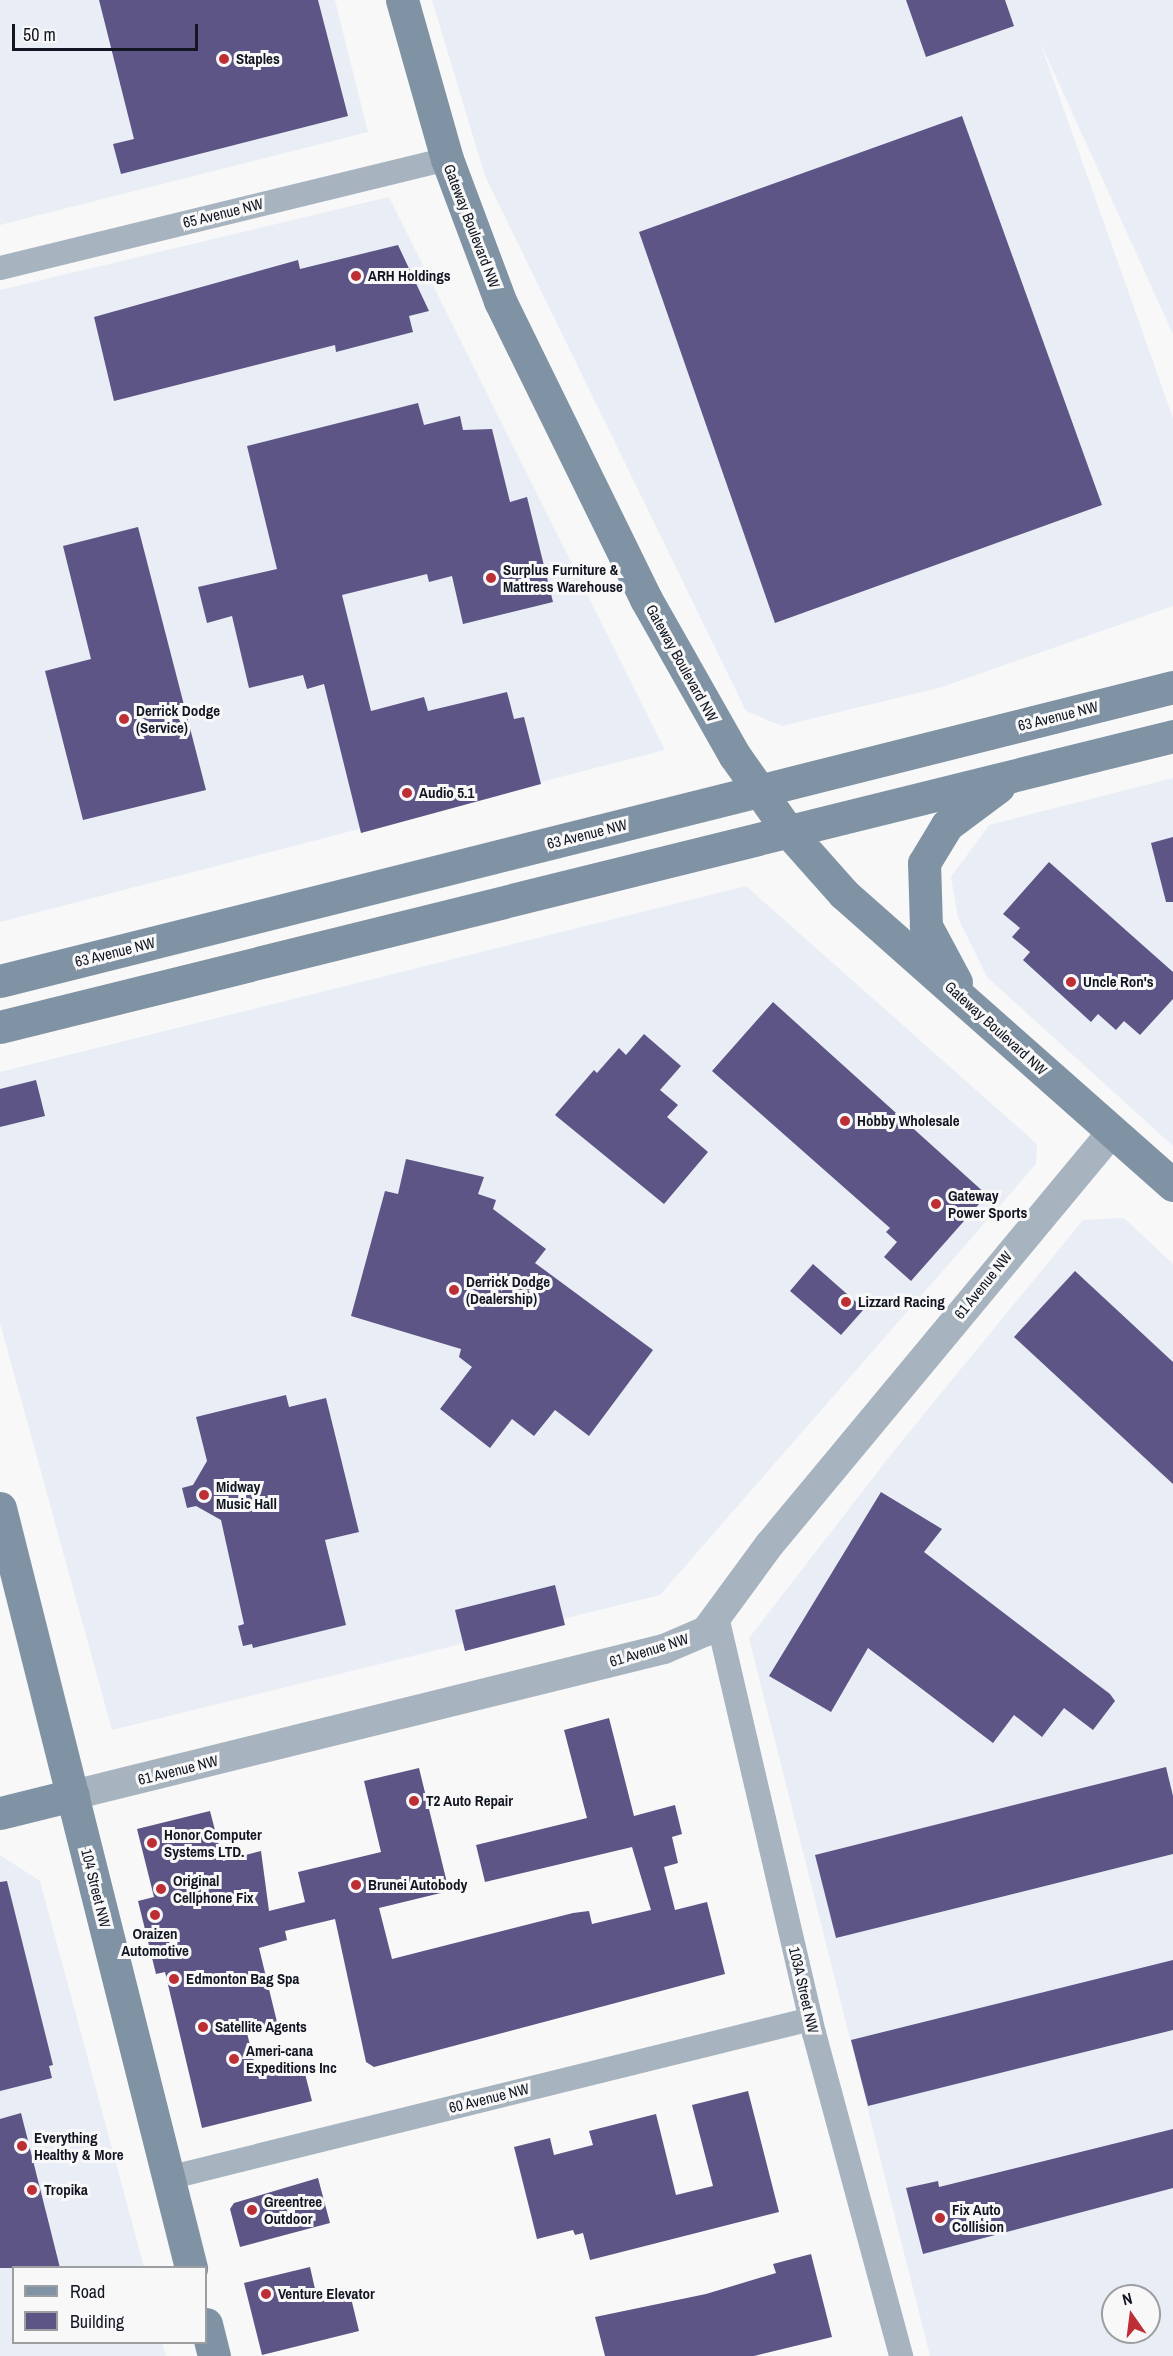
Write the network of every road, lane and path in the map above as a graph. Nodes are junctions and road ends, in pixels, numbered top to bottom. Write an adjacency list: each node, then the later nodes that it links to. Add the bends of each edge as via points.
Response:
1 (402, 0): 2 (main road, Gateway Boulevard NW)
2 (447, 159): 3 (street, 65 Avenue NW); 7 (main road, Gateway Boulevard NW, via 500,301 566,441 655,617)
3 (0, 268)
4 (1173, 687): 7 (main road, 63 Avenue NW)
5 (1173, 736): 6 (main road)
6 (1013, 776): 8 (main road); 10 (main road, via 947,825 924,863 926,926)
7 (760, 791): 8 (main road, Gateway Boulevard NW); 9 (main road, 63 Avenue NW)
8 (788, 831): 10 (main road, Gateway Boulevard NW, via 844,894); 11 (main road)
9 (0, 981)
10 (967, 1003): 12 (main road, Gateway Boulevard NW)
11 (0, 1027)
12 (1112, 1132): 13 (main road, Gateway Boulevard NW); 15 (street, 61 Avenue NW, via 770,1544)
13 (1173, 1185)
14 (0, 1508): 16 (main road, 104 Street NW)
15 (718, 1621): 16 (street, 61 Avenue NW, via 664,1649); 18 (street, 103A Street NW)
16 (73, 1795): 17 (main road, 61 Avenue NW); 19 (main road, 104 Street NW)
17 (0, 1813)
18 (811, 2019): 19 (street, 60 Avenue NW); 23 (street, 103A Street NW)
19 (168, 2178): 20 (main road, 104 Street NW)
20 (190, 2266)
21 (207, 2328): 22 (main road)
22 (214, 2356)
23 (901, 2356)

